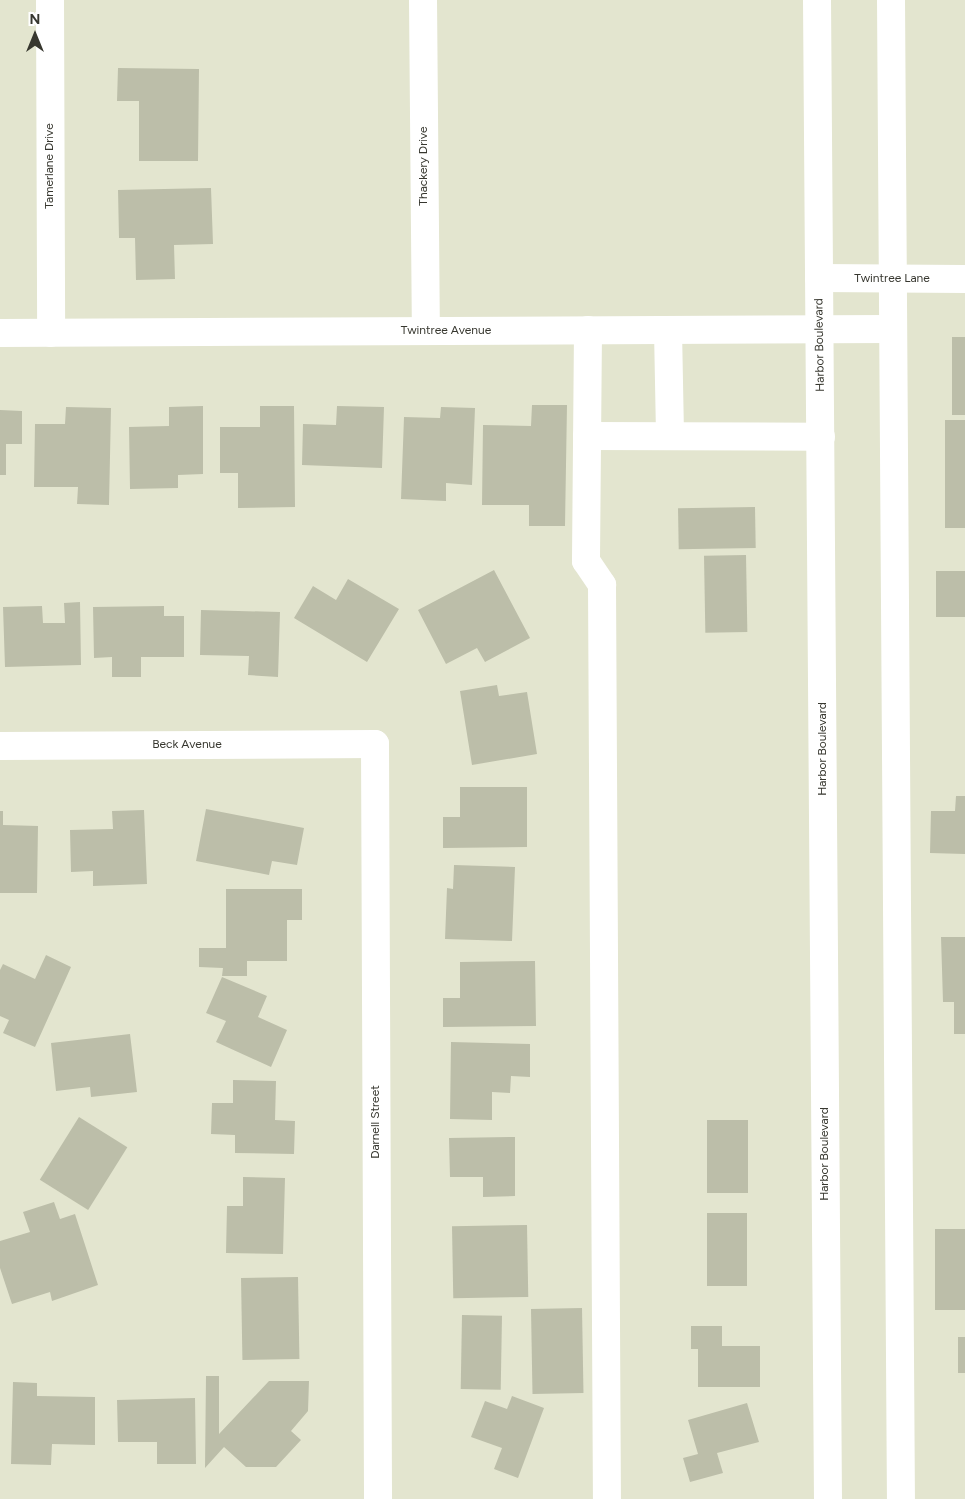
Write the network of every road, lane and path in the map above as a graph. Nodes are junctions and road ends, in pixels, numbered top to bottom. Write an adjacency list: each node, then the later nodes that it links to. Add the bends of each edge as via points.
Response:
1 (50, 0): 14 (main road, Tamerlane Drive)
2 (423, 0): 12 (main road, Thackery Drive)
3 (817, 0): 5 (main road, Harbor Boulevard)
4 (891, 0): 7 (main road)
5 (819, 278): 7 (main road, Twintree Lane); 8 (main road, Harbor Boulevard)
6 (965, 279): 7 (main road, Twintree Lane)
7 (891, 280): 9 (main road)
8 (820, 329): 9 (main road, Twintree Avenue); 11 (main road, Twintree Avenue); 17 (main road, Harbor Boulevard)
9 (891, 329): 23 (main road)
10 (588, 330): 11 (main road, Twintree Avenue); 12 (main road, Twintree Avenue); 15 (main road)
11 (668, 330): 16 (main road)
12 (426, 331): 14 (main road, Twintree Avenue)
13 (0, 333): 14 (main road, Twintree Avenue)
14 (50, 333)
15 (587, 436): 16 (main road); 21 (main road, via 586,561 602,585)
16 (670, 436): 17 (main road)
17 (820, 437): 22 (main road, Harbor Boulevard)
18 (375, 744): 19 (main road, Beck Avenue); 20 (main road, Darnell Street)
19 (0, 746)
20 (378, 1499)
21 (607, 1499)
22 (828, 1499)
23 (901, 1499)

